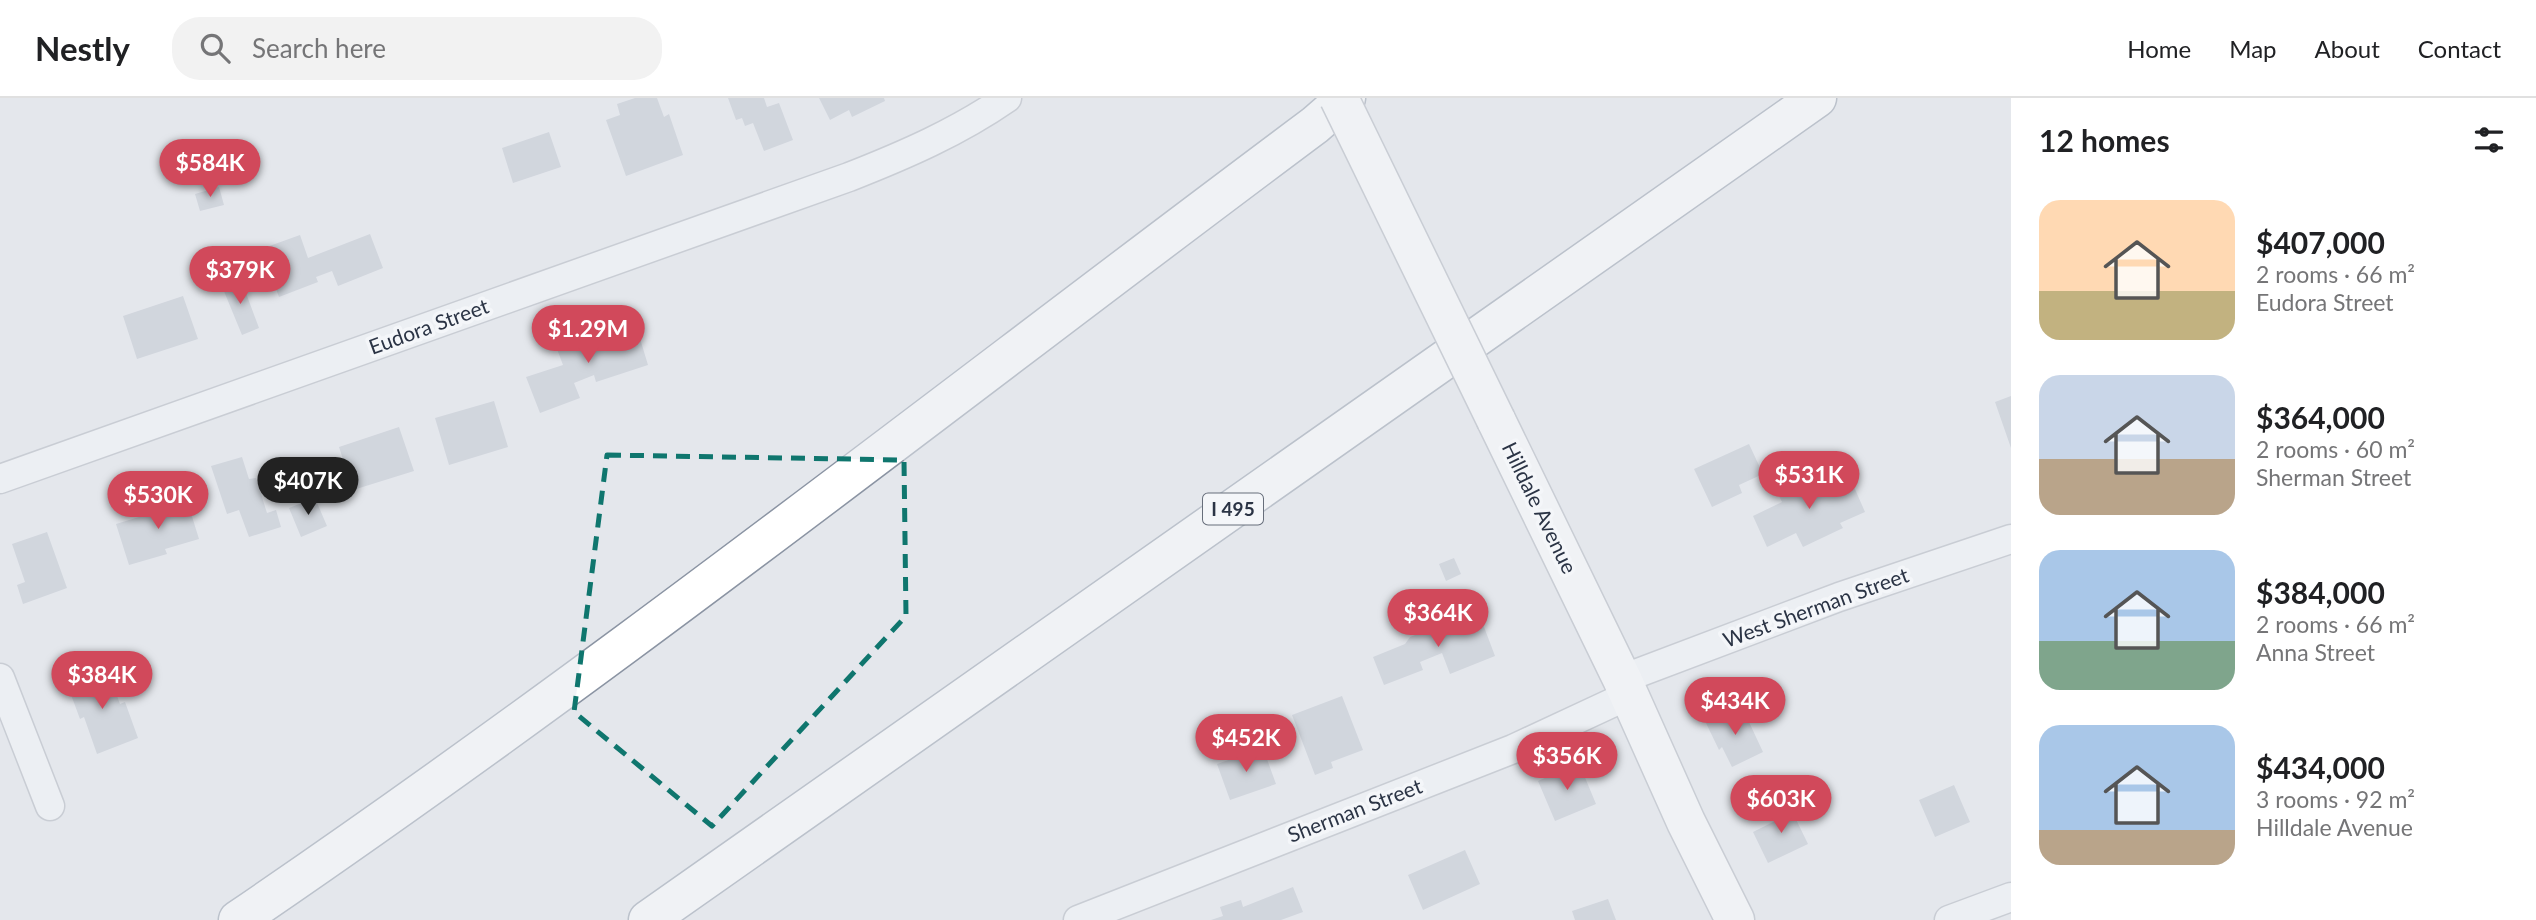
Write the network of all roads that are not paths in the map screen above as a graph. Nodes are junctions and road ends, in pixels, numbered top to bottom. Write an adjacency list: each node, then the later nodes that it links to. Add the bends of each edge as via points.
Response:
1 (1007, 98): 5 (street, Eudora Street, via 915,151 849,177)
2 (1339, 98): 8 (main road, Hilldale Avenue, bridge)
3 (1346, 98): 11 (main road, via 906,436 336,853)
4 (1817, 98): 12 (main road, I 495)
5 (0, 479)
6 (2011, 539): 8 (street, West Sherman Street, via 1839,597)
7 (0, 678): 9 (street)
8 (1625, 687): 13 (street, Sherman Street, via 1513,749); 14 (main road, Hilldale Avenue)
9 (50, 806)
10 (2011, 897): 15 (street)
11 (237, 920)
12 (648, 920)
13 (1078, 920)
14 (1735, 920)
15 (1949, 920)

